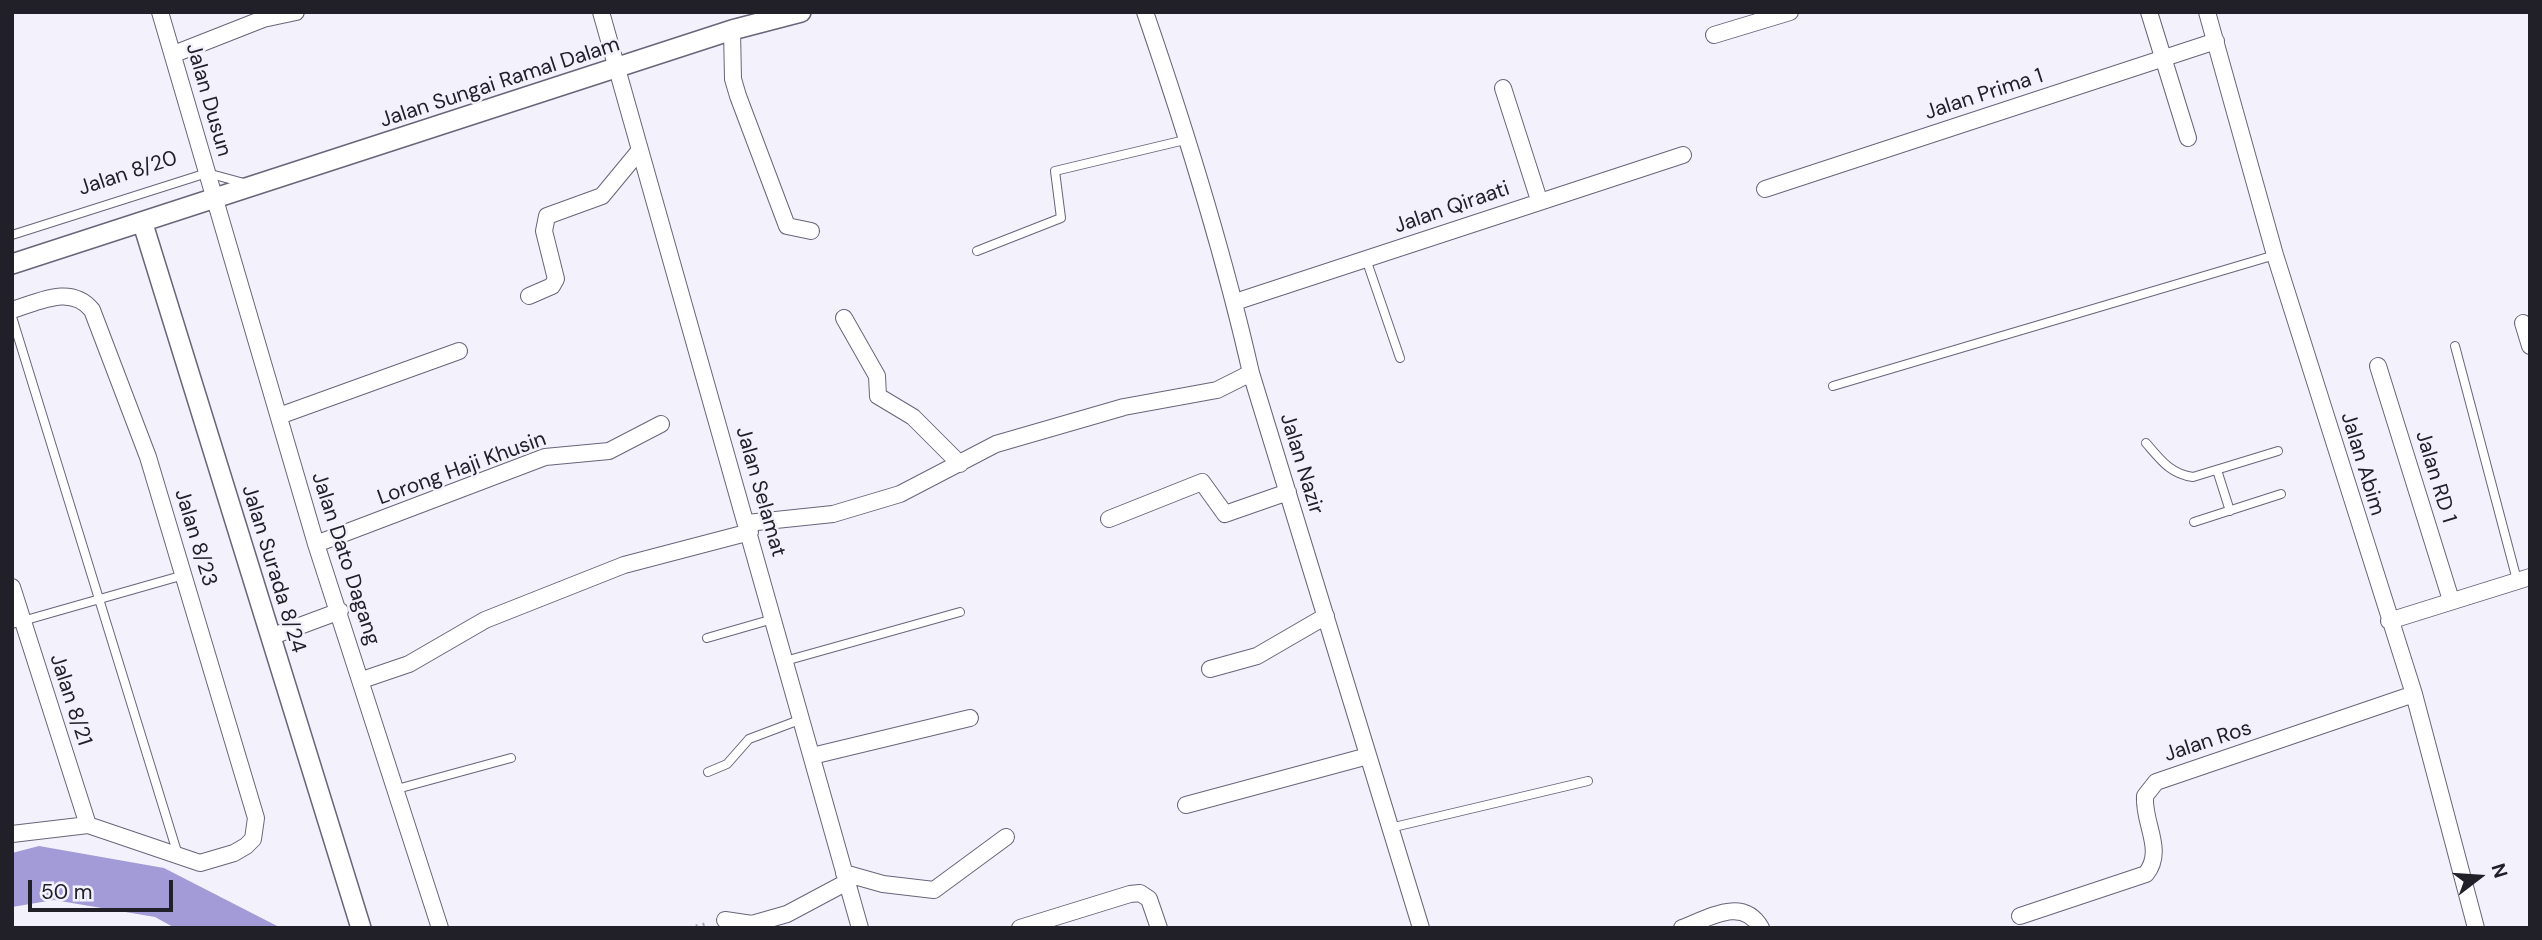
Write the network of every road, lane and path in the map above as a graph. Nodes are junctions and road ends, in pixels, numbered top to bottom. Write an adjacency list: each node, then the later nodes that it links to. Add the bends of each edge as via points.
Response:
1 (160, 12): 12 (street, Jalan Dusun)
2 (296, 12): 12 (street, via 263,19)
3 (601, 12): 14 (street, Jalan Selamat)
4 (801, 12): 9 (street, Jalan Sungai Ramal Dalam)
5 (1145, 12): 17 (street, Jalan Nazir)
6 (1790, 12): 10 (street)
7 (2150, 12): 13 (street)
8 (2207, 12): 11 (street, Jalan Abim)
9 (732, 30): 14 (street, Jalan Sungai Ramal Dalam); 26 (street, via 733,79 787,226)
10 (1714, 35)
11 (2216, 41): 13 (street, Jalan Prima 1); 29 (street, Jalan Abim)
12 (174, 54): 20 (street, Jalan Dusun)
13 (2164, 59): 16 (street); 22 (street, Jalan Prima 1)
14 (617, 69): 18 (street, Jalan Selamat); 21 (street, Jalan Sungai Ramal Dalam)
15 (1503, 88): 23 (street)
16 (2188, 138)
17 (1189, 139): 28 (lane, via 1055,171 1061,218); 33 (street, Jalan Nazir)
18 (640, 150): 32 (street, via 602,196 547,216 544,231 556,279 552,286); 56 (street, Jalan Selamat)
19 (1683, 155): 23 (street, Jalan Qiraati)
20 (207, 173): 21 (lane, Jalan 8/20); 24 (street, Jalan Dusun); 27 (lane, Jalan 8/20)
21 (257, 187): 24 (street, Jalan Sungai Ramal Dalam)
22 (1765, 189)
23 (1539, 200): 30 (street, Jalan Qiraati)
24 (215, 201): 25 (street); 45 (street, Jalan Dato Dagang)
25 (143, 224): 31 (street); 69 (street, Jalan Surada 8/24)
26 (811, 230)
27 (12, 234)
28 (977, 251)
29 (2275, 255): 44 (lane); 67 (street, Jalan Abim)
30 (1366, 259): 33 (street, Jalan Qiraati); 41 (lane)
31 (12, 264)
32 (529, 296)
33 (1235, 302): 43 (street, Jalan Nazir)
34 (12, 310): 58 (street, Jalan 8/23, via 61,296 84,300 99,326 148,457)
35 (12, 317): 61 (lane)
36 (844, 318): 49 (street, via 877,376 877,396 913,416)
37 (2523, 323): 39 (street)
38 (2455, 346): 59 (lane)
39 (2530, 346)
40 (459, 351): 45 (street)
41 (1400, 358)
42 (2378, 366): 62 (street, Jalan RD 1)
43 (1251, 373): 49 (street, via 1217,390 1124,407 996,444); 51 (street, Jalan Nazir)
44 (1833, 386)
45 (279, 416): 57 (street, Jalan Dato Dagang)
46 (661, 424): 57 (street, Lorong Haji Khusin, via 609,451 545,457)
47 (2146, 443): 50 (lane, via 2179,475 2193,477)
48 (2278, 451): 50 (lane)
49 (960, 464): 56 (street, via 900,494 833,514)
50 (2217, 470): 53 (lane)
51 (1287, 492): 54 (street, via 1225,514 1202,482); 65 (street, Jalan Nazir)
52 (2281, 495): 53 (lane)
53 (2230, 511): 55 (lane)
54 (1109, 519)
55 (2194, 522)
56 (748, 527): 66 (street, Jalan Selamat); 73 (street, via 624,565 485,620 409,664)
57 (316, 544): 63 (street, Jalan Dato Dagang)
58 (184, 575): 61 (lane); 88 (street, Jalan 8/23, via 256,818 253,839 234,853 200,863)
59 (2524, 579): 62 (street)
60 (12, 587): 68 (street, Jalan 8/21)
61 (99, 599): 68 (lane); 88 (lane)
62 (2451, 600): 67 (street)
63 (340, 611): 69 (street); 73 (street, Jalan Dato Dagang)
64 (960, 612): 71 (lane)
65 (1326, 616): 72 (street, via 1257,656); 78 (street, Jalan Nazir)
66 (774, 619): 70 (lane); 71 (street, Jalan Selamat)
67 (2389, 621): 74 (street, Jalan Abim)
68 (17, 622): 84 (street, Jalan 8/21)
69 (270, 637): 92 (street, Jalan Surada 8/24)
70 (707, 638)
71 (785, 660): 76 (street, Jalan Selamat)
72 (1210, 669)
73 (362, 680): 82 (street, Jalan Dato Dagang)
74 (2414, 694): 90 (street, Jalan Ros, via 2156,782 2145,796 2155,855 2146,874); 100 (street, Jalan Abim)
75 (970, 718): 77 (street)
76 (802, 719): 77 (street, Jalan Selamat); 80 (lane, via 749,739 726,764)
77 (812, 756): 89 (street, Jalan Selamat)
78 (1368, 756): 83 (street); 85 (street, Jalan Nazir)
79 (511, 758): 82 (lane)
80 (708, 772)
81 (1588, 780): 85 (lane)
82 (397, 789): 93 (street, Jalan Dato Dagang)
83 (1186, 805)
84 (88, 825): 86 (street); 88 (street)
85 (1390, 828): 97 (street, Jalan Nazir)
86 (12, 834)
87 (1006, 838): 89 (street, via 934,890)
88 (178, 855)
89 (846, 878): 91 (street, via 787,914 752,924); 94 (street, Jalan Selamat)
90 (2020, 916)
91 (725, 920)
92 (361, 928)
93 (440, 928)
94 (860, 928)
95 (1020, 928): 96 (street, via 1140,894 1149,899)
96 (1159, 928)
97 (1421, 928)
98 (1682, 928): 99 (street, via 1740,909 1750,912)
99 (1762, 928)
100 (2476, 928)

